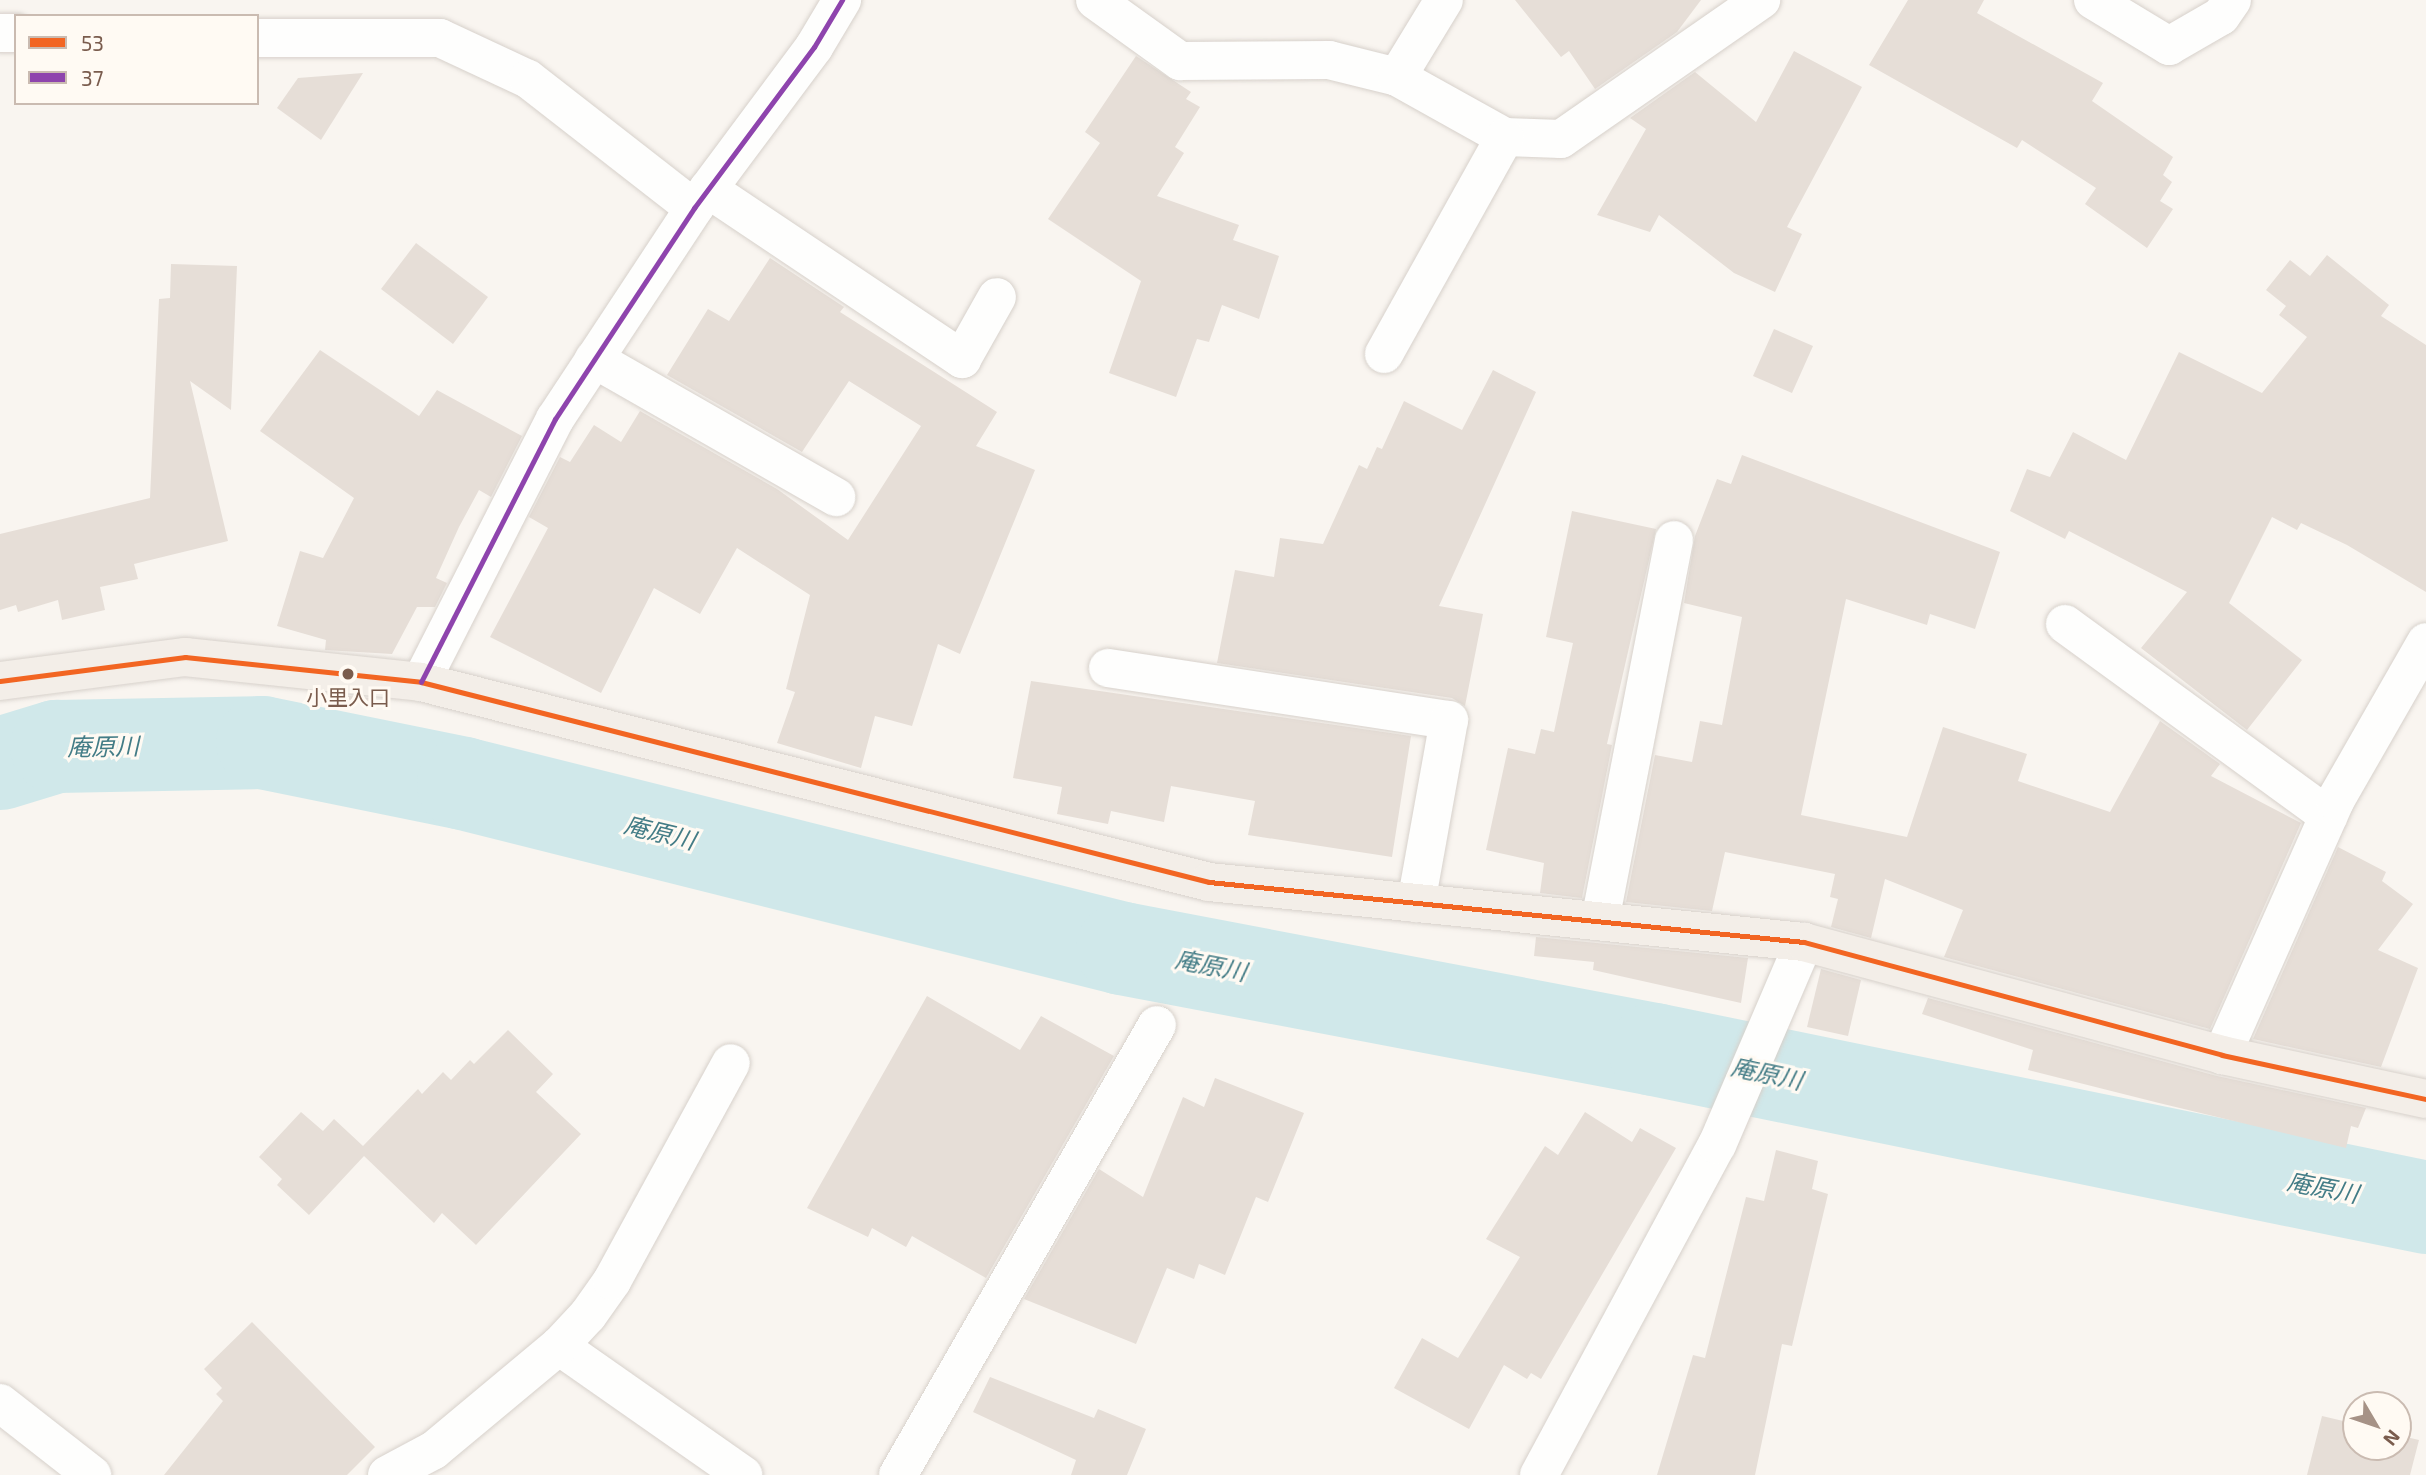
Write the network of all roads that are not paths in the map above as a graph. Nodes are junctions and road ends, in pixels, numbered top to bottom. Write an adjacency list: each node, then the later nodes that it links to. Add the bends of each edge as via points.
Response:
1 (842, 0): 10 (street, via 814,47)
2 (1095, 0): 8 (street, via 1181,61 1329,60)
3 (1444, 0): 8 (street)
4 (1761, 0): 9 (street, via 1561,139)
5 (2093, 0): 6 (street, via 2169,46 2221,16)
6 (2232, 0)
7 (259, 38): 10 (street, via 440,38 528,79)
8 (1397, 76): 9 (street)
9 (1505, 137): 12 (street)
10 (701, 198): 11 (street, via 962,359); 13 (street)
11 (997, 297)
12 (1384, 354)
13 (594, 359): 14 (street); 20 (street, via 555,419)
14 (836, 497)
15 (1674, 540): 23 (street)
16 (2065, 624): 21 (street)
17 (2426, 642): 21 (street)
18 (1108, 668): 22 (street, via 1448,720)
19 (0, 681): 20 (main road, via 185,657)
20 (421, 682): 22 (main road, via 1209,882)
21 (2328, 816): 26 (street)
22 (1416, 903): 23 (main road)
23 (1600, 921): 24 (main road)
24 (1804, 942): 26 (main road); 35 (street, via 1717,1145)
25 (1157, 1025): 34 (street)
26 (2222, 1055): 28 (main road)
27 (731, 1063): 29 (street, via 612,1281)
28 (2426, 1099)
29 (559, 1346): 32 (street, via 434,1450); 33 (street)
30 (0, 1403): 31 (street)
31 (92, 1475)
32 (387, 1475)
33 (743, 1475)
34 (898, 1475)
35 (1539, 1475)

